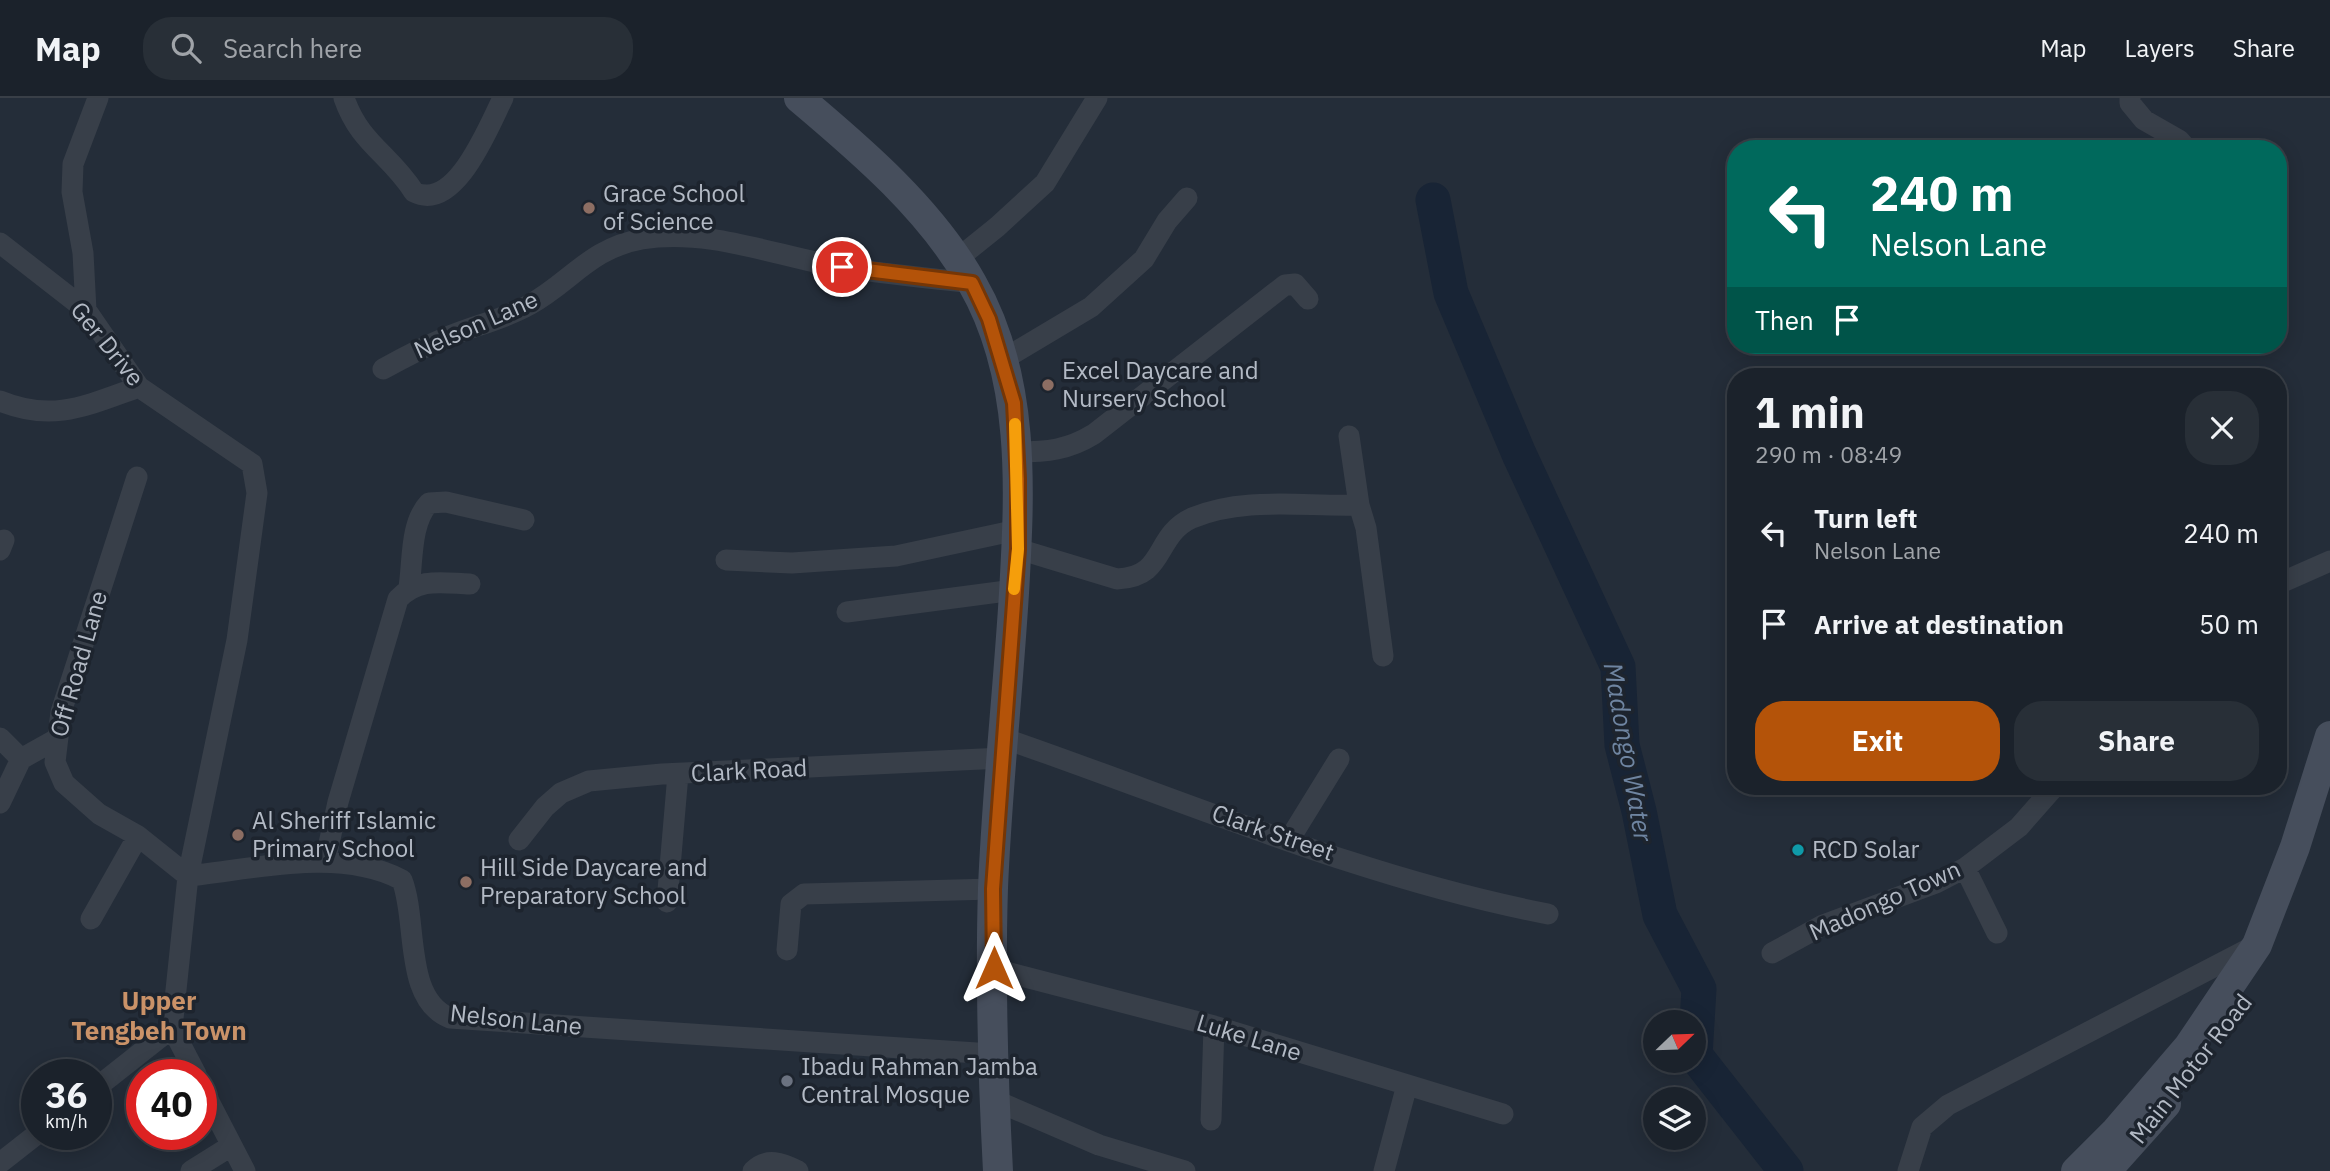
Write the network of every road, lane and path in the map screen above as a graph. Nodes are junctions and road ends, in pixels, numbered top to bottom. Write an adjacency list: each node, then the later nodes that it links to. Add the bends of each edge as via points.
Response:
1 (98, 98): 12 (street, via 73,173)
2 (344, 98): 3 (street, via 358,131 422,196 442,194 462,172)
3 (503, 98)
4 (799, 98): 10 (street, via 850,141 918,211)
5 (1097, 98): 10 (street, via 1045,183 997,228)
6 (2130, 98): 7 (street, via 2144,120)
7 (2179, 140)
8 (1187, 198): 13 (street, via 1144,259 1091,307)
9 (0, 243): 12 (street, Ger Drive)
10 (964, 271): 13 (street, via 989,319); 14 (street, Nelson Lane, via 842,267 724,240 642,239 584,262 526,307 443,338)
11 (1308, 299): 18 (street, via 1295,284 1285,285 1094,435 1051,452)
12 (86, 310): 15 (street, Ger Drive)
13 (1002, 360): 18 (street, via 1014,403)
14 (383, 369)
15 (139, 387): 16 (street, via 84,407 49,413 25,411); 46 (street, Ger Drive, via 252,464 257,493 237,640)
16 (0, 401)
17 (1349, 436): 20 (street)
18 (1017, 452): 22 (street)
19 (136, 477): 33 (street, Off Road Lane)
20 (1359, 505): 22 (street, via 1276,503 1192,518 1173,530 1147,572 1134,578 1117,579); 30 (street)
21 (524, 520): 27 (street, via 446,502 429,503 417,525)
22 (1018, 539): 23 (street, via 896,556 792,563); 28 (street)
23 (726, 560)
24 (2330, 561): 25 (street)
25 (2287, 580)
26 (470, 584): 27 (street, via 425,582)
27 (409, 587): 44 (street, via 390,619)
28 (1014, 590): 29 (street); 34 (street)
29 (847, 612)
30 (1383, 656)
31 (2330, 736): 52 (street, Main Motor Road)
32 (0, 738): 35 (street)
33 (55, 740): 35 (street); 41 (street, Off Road Lane, via 55,762 64,783 99,814)
34 (1003, 748): 37 (street, Clark Road); 43 (street, Clark Street); 47 (street)
35 (21, 759): 39 (street)
36 (1339, 759): 43 (street)
37 (678, 774): 42 (street, Clark Road, via 576,784 545,807); 48 (street)
38 (2046, 795): 45 (street, Madongo Town, via 2019,827)
39 (0, 803)
40 (2330, 804): 66 (street, Main Motor Road, via 2277,944 2255,986 2221,1036)
41 (138, 836): 46 (street, Off Road Lane); 50 (street)
42 (519, 840)
43 (1289, 840): 49 (street, Clark Street, via 1448,891)
44 (324, 862): 46 (street, Nelson Lane); 58 (street, Nelson Lane, via 380,869 401,880 409,898 419,985 428,1003 450,1018)
45 (1965, 867): 51 (street); 54 (street, Madongo Town, via 1936,883 1823,925)
46 (188, 876): 57 (street)
47 (993, 889): 53 (street, via 804,894 791,904); 55 (street)
48 (667, 902)
49 (1548, 915)
50 (90, 919)
51 (1997, 933)
52 (2258, 945): 66 (street, Main Motor Road); 77 (street, via 1948,1105 1922,1127)
53 (787, 950)
54 (1772, 953)
55 (994, 968): 56 (street, Luke Lane); 58 (street)
56 (1214, 1026): 61 (street, Luke Lane); 65 (street)
57 (172, 1028): 59 (street); 60 (street)
58 (992, 1054): 62 (street)
59 (188, 1059)
60 (112, 1075)
61 (1407, 1085): 63 (street, Luke Lane); 76 (street)
62 (994, 1100): 74 (street); 75 (street, via 1099,1145)
63 (1503, 1114)
64 (217, 1118): 67 (street)
65 (1211, 1120)
66 (2124, 1138): 78 (street); 79 (street, Main Motor Road)
67 (231, 1146): 70 (street); 71 (street)
68 (21, 1147): 69 (street)
69 (0, 1163)
70 (191, 1171)
71 (245, 1171)
72 (753, 1171): 73 (street, via 772,1161)
73 (798, 1171)
74 (998, 1171)
75 (1185, 1171)
76 (1384, 1171)
77 (1908, 1171)
78 (2076, 1171)
79 (2105, 1171)

